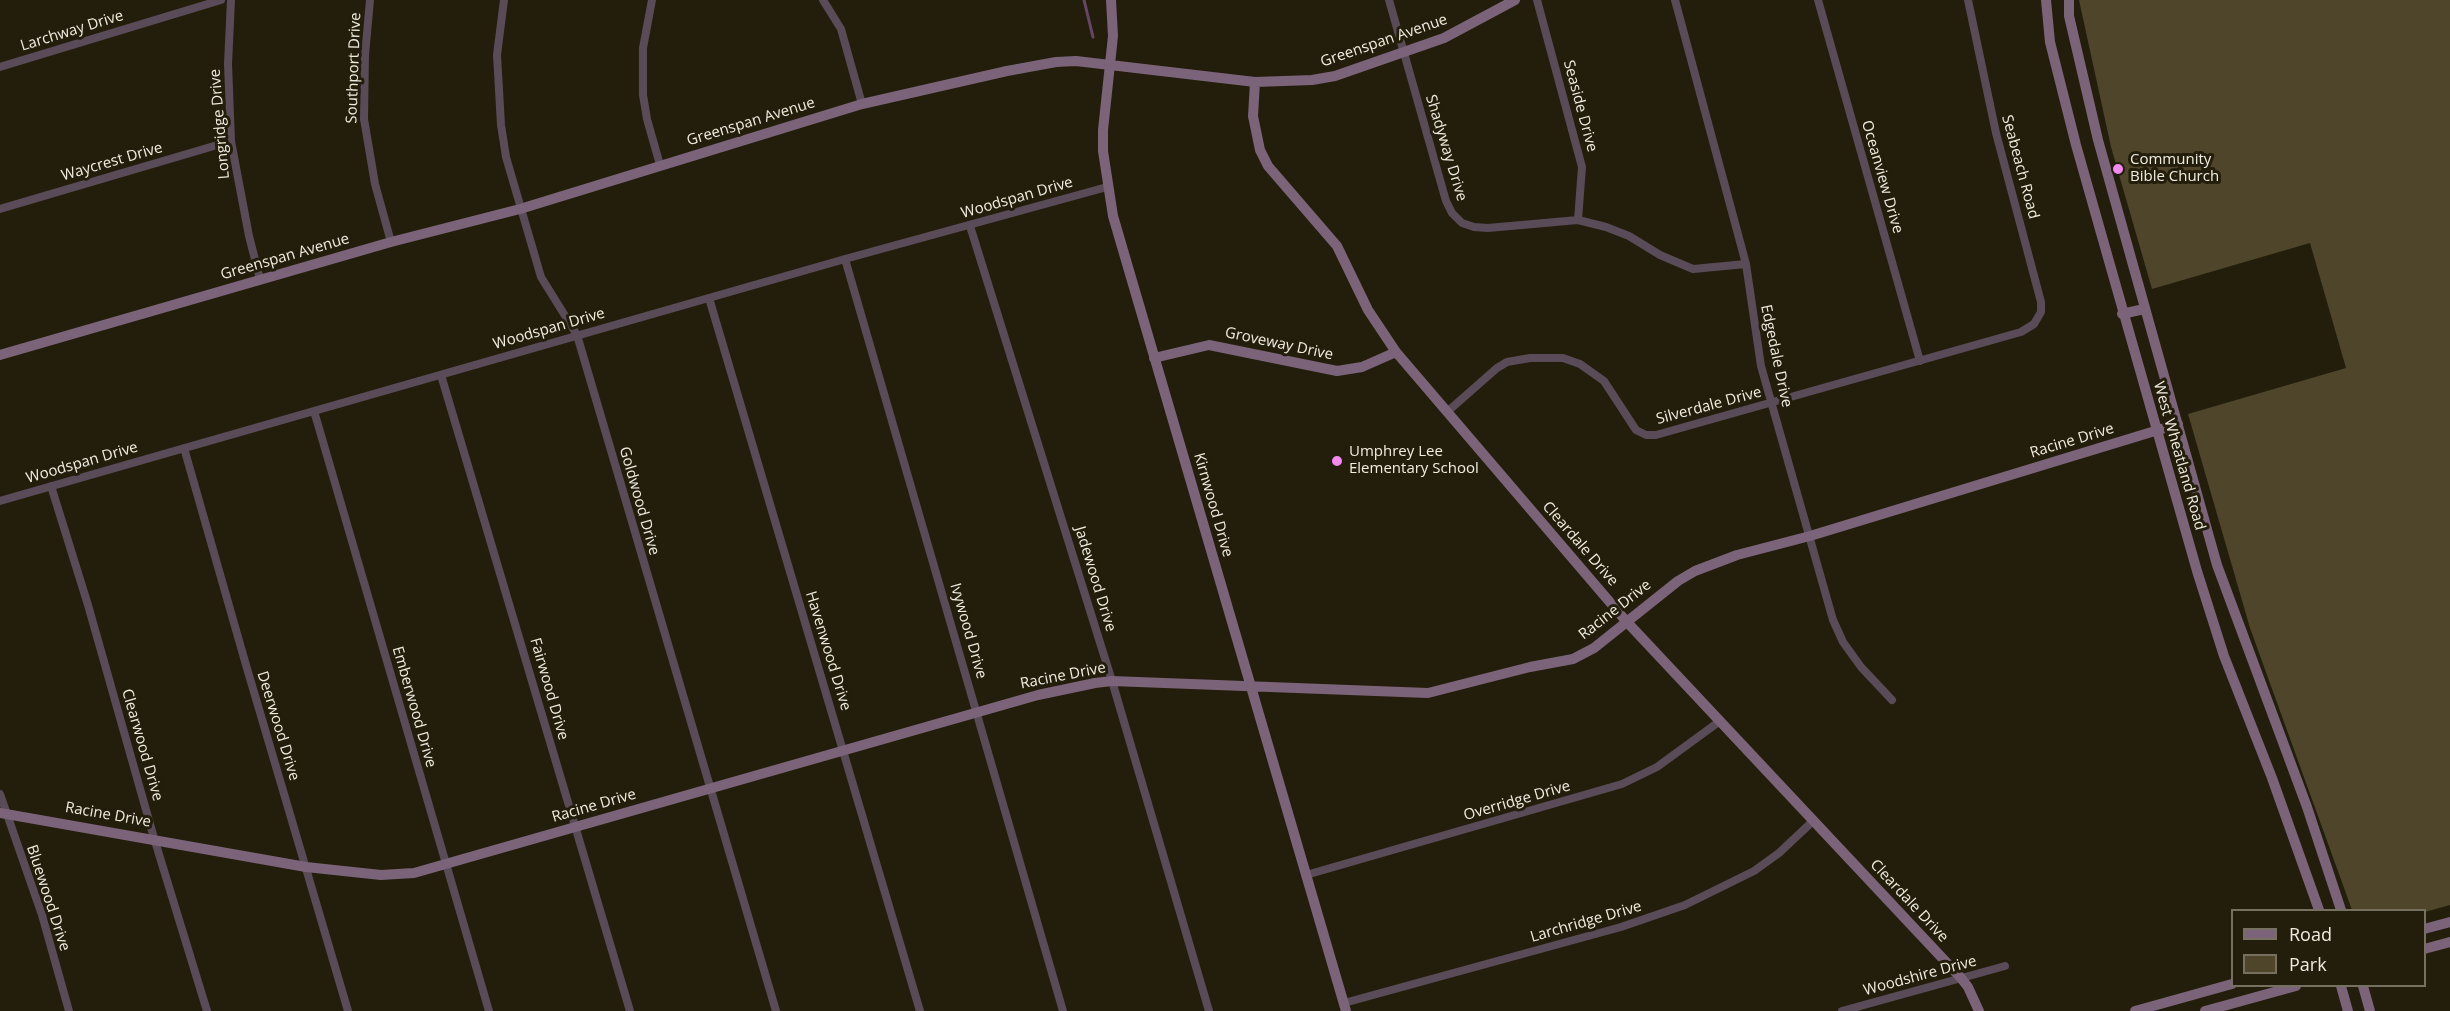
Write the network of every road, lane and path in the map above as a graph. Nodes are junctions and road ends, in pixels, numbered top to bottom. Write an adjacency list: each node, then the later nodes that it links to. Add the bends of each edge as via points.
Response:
1 (221, 0): 18 (street, Larchway Drive)
2 (231, 0): 21 (street, Longridge Drive)
3 (370, 0): 28 (street, Southport Drive, via 364,119 375,184)
4 (504, 0): 25 (street, Goldwood Drive, via 497,55 498,90 506,157)
5 (652, 0): 22 (street, via 642,48 643,95)
6 (823, 0): 20 (street, via 841,29)
7 (1111, 0): 17 (street, Kirnwood Drive)
8 (1389, 0): 16 (street, Shadyway Drive)
9 (1515, 0): 16 (street, Greenspan Avenue, via 1462,30)
10 (1537, 0): 26 (street, Seaside Drive, via 1582,167)
11 (1674, 0): 30 (street, Edgedale Drive)
12 (1818, 0): 40 (street, Oceanview Drive)
13 (1968, 0): 35 (street, Seabeach Road, via 1996,133 2041,302 2039,318)
14 (2046, 0): 34 (street, West Wheatland Road, via 2050,42)
15 (2069, 0): 33 (street, West Wheatland Road, via 2069,16 2098,140)
16 (1404, 52): 19 (street, Greenspan Avenue, via 1312,81); 26 (street, Shadyway Drive, via 1446,201 1462,223 1488,228)
17 (1110, 65): 19 (street, Greenspan Avenue); 20 (street, Greenspan Avenue, via 1056,62); 23 (street, Kirnwood Drive, via 1103,130)
18 (0, 67)
19 (1255, 82): 37 (street, Cleardale Drive, via 1253,116 1260,150 1268,166 1337,246 1368,310)
20 (862, 104): 22 (street, Greenspan Avenue)
21 (231, 141): 24 (street, Waycrest Drive); 31 (street, Longridge Drive)
22 (660, 165): 25 (street, Greenspan Avenue)
23 (1107, 187): 27 (street, Woodspan Drive); 39 (street, Kirnwood Drive)
24 (0, 209)
25 (520, 209): 28 (street, Greenspan Avenue); 36 (street, Goldwood Drive, via 541,277)
26 (1578, 220): 30 (street, Shadyway Drive, via 1629,236 1693,269)
27 (970, 226): 29 (street, Woodspan Drive); 54 (street, Jadewood Drive)
28 (391, 242): 31 (street, Greenspan Avenue)
29 (844, 259): 32 (street, Woodspan Drive); 57 (street, Ivywood Drive)
30 (1746, 264): 42 (street, Edgedale Drive, via 1761,366)
31 (260, 279): 38 (street, Greenspan Avenue)
32 (709, 298): 36 (street, Woodspan Drive); 59 (street, Havenwood Drive)
33 (2144, 309): 34 (street); 45 (street, West Wheatland Road)
34 (2122, 314): 46 (street, West Wheatland Road)
35 (2021, 332): 40 (street, Silverdale Drive)
36 (577, 335): 41 (street, Woodspan Drive); 62 (street, Goldwood Drive)
37 (1396, 352): 39 (street, Groveway Drive, via 1362,367 1337,371 1209,345); 44 (street, Cleardale Drive)
38 (0, 355)
39 (1154, 358): 55 (street, Kirnwood Drive)
40 (1920, 361): 42 (street, Silverdale Drive)
41 (441, 375): 43 (street, Woodspan Drive); 66 (street, Fairwood Drive)
42 (1772, 404): 44 (street, Silverdale Drive, via 1670,433 1646,435 1628,421 1604,381 1592,371 1563,358 1530,358 1497,368); 50 (street, Edgedale Drive)
43 (314, 411): 47 (street, Woodspan Drive); 68 (street, Emberwood Drive)
44 (1447, 412): 53 (street, Cleardale Drive)
45 (2178, 424): 46 (street, Racine Drive); 51 (street, West Wheatland Road)
46 (2157, 430): 50 (street, Racine Drive); 52 (street, West Wheatland Road)
47 (184, 448): 48 (street, Woodspan Drive); 69 (street, Deerwood Drive)
48 (51, 486): 49 (street, Woodspan Drive); 67 (street, Clearwood Drive)
49 (0, 501)
50 (1810, 536): 53 (street, Racine Drive, via 1737,555 1695,571); 56 (street, Edgedale Drive, via 1838,633 1861,668)
51 (2217, 565): 52 (street); 60 (street, West Wheatland Road)
52 (2197, 571): 61 (street, West Wheatland Road, via 2224,656)
53 (1626, 621): 55 (street, Racine Drive, via 1594,648 1573,659 1428,693); 58 (street, Cleardale Drive)
54 (1112, 681): 55 (street, Racine Drive); 57 (street, Racine Drive, via 1047,692); 92 (street, Jadewood Drive)
55 (1251, 686): 70 (street, Kirnwood Drive)
56 (1892, 700)
57 (978, 712): 59 (street, Racine Drive); 91 (street, Ivywood Drive)
58 (1720, 721): 65 (street, Cleardale Drive); 70 (street, Overridge Drive, via 1657,767 1622,784)
59 (843, 750): 62 (street, Racine Drive); 90 (street, Havenwood Drive)
60 (2293, 771): 61 (street); 72 (street, West Wheatland Road)
61 (2272, 778): 71 (street, West Wheatland Road)
62 (710, 789): 66 (street, Racine Drive); 89 (street, Goldwood Drive)
63 (0, 794): 64 (street, Bluewood Drive)
64 (3, 813): 67 (street, Racine Drive); 84 (street, Bluewood Drive, via 42,915)
65 (1813, 821): 78 (street, Cleardale Drive); 83 (street, Larchridge Drive, via 1754,871 1685,905)
66 (575, 827): 68 (street, Racine Drive); 88 (street, Fairwood Drive)
67 (154, 838): 69 (street, Racine Drive); 85 (street, Clearwood Drive)
68 (446, 864): 69 (street, Racine Drive, via 414,873 381,875); 87 (street, Emberwood Drive)
69 (306, 867): 86 (street, Deerwood Drive)
70 (1306, 875): 83 (street, Kirnwood Drive)
71 (2319, 909)
72 (2341, 909)
73 (2450, 922): 74 (street)
74 (2426, 928)
75 (2450, 942): 76 (street)
76 (2426, 948)
77 (2005, 966): 78 (street, Woodshire Drive)
78 (1961, 978): 93 (street, Woodshire Drive); 94 (street, Cleardale Drive)
79 (2231, 984): 95 (street)
80 (2292, 987): 96 (street)
81 (2341, 987): 97 (street)
82 (2363, 987): 98 (street)
83 (1345, 1007)
84 (69, 1011)
85 (207, 1011)
86 (348, 1011)
87 (489, 1011)
88 (630, 1011)
89 (776, 1011)
90 (920, 1011)
91 (1063, 1011)
92 (1209, 1011)
93 (1842, 1011)
94 (1979, 1011)
95 (2135, 1011)
96 (2205, 1011)
97 (2348, 1011)
98 (2370, 1011)

